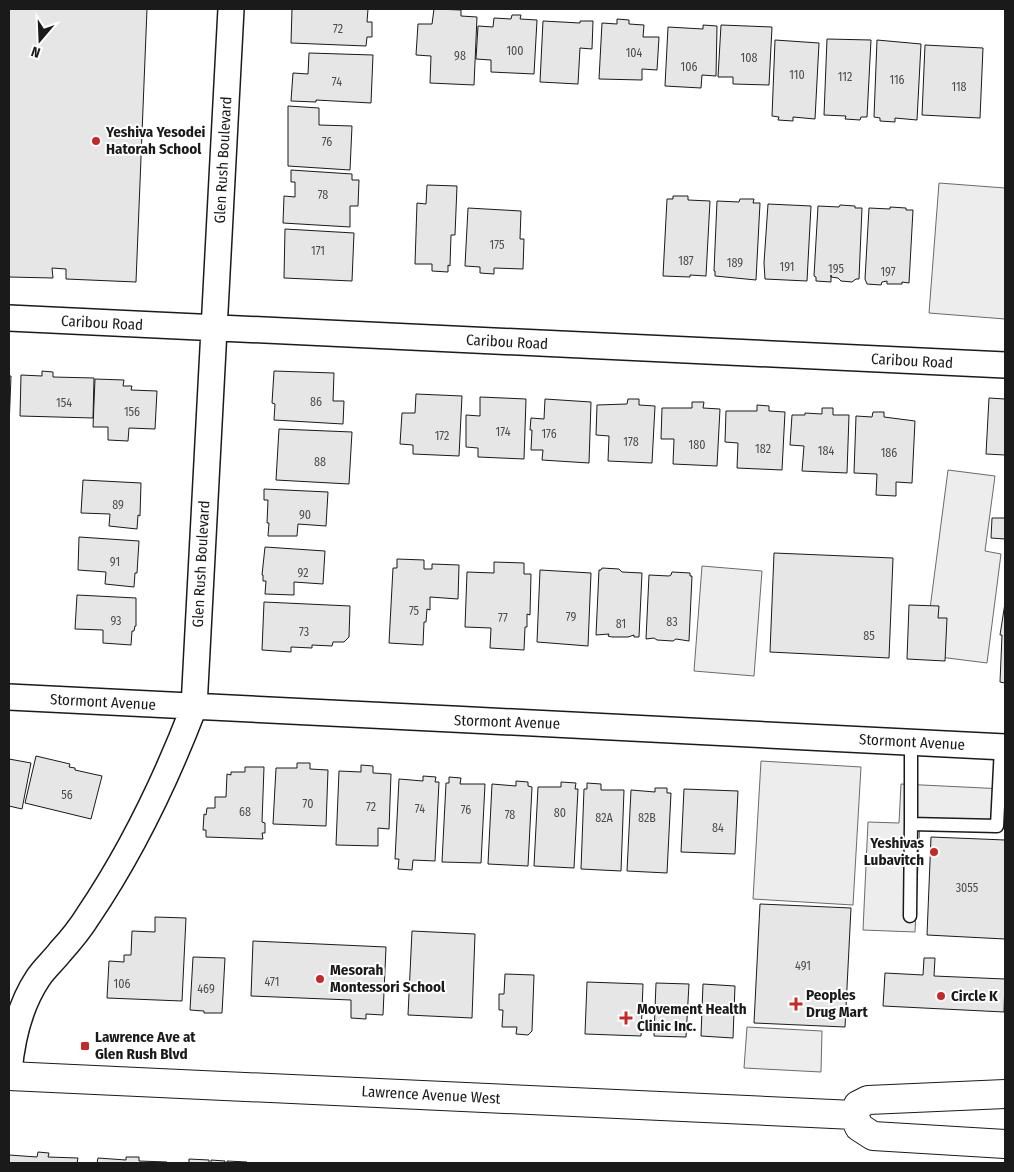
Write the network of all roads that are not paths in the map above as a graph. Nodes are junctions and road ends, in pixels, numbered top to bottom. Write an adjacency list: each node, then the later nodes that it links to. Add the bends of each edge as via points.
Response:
1 (230, 9): 3 (street, Glen Rush Boulevard)
2 (9, 318): 3 (street, Caribou Road)
3 (214, 328): 4 (street, Caribou Road); 6 (street, Glen Rush Boulevard)
4 (1005, 365)
5 (9, 697): 6 (street, Stormont Avenue)
6 (194, 707): 7 (street, Stormont Avenue); 11 (street, Glen Rush Boulevard, via 154,802 126,854 88,917 32,988 12,1039)
7 (911, 742): 8 (street, Stormont Avenue); 9 (lane)
8 (1003, 747): 9 (lane, via 997,826)
9 (911, 824): 10 (lane)
10 (910, 916)
11 (9, 1071)
12 (9, 1076): 14 (main road, Lawrence Avenue West)
13 (1005, 1094): 14 (main road, via 868,1100 858,1105)
14 (854, 1115): 15 (main road, via 859,1127 873,1136)
15 (1005, 1144)

